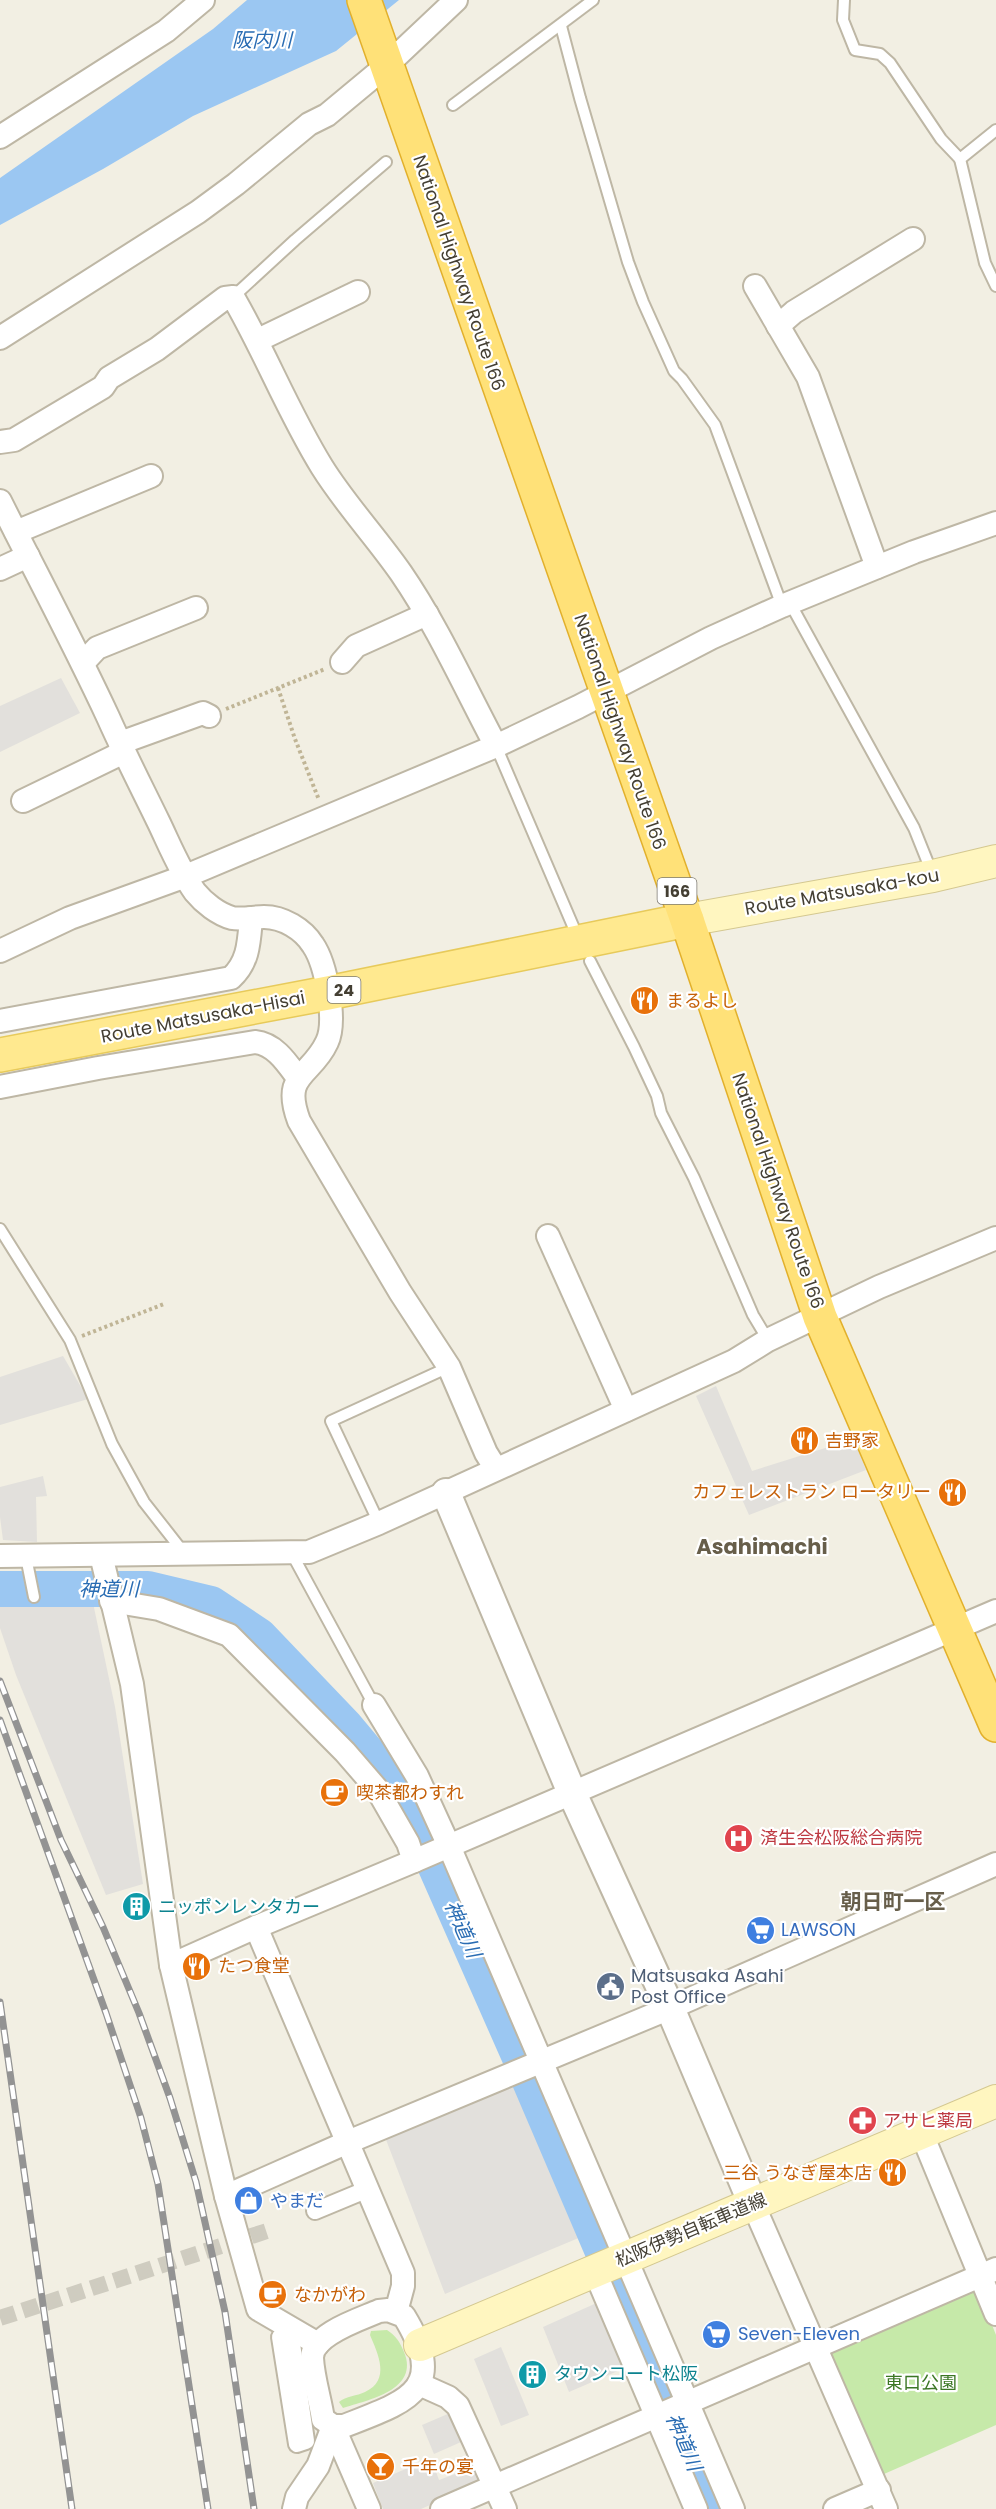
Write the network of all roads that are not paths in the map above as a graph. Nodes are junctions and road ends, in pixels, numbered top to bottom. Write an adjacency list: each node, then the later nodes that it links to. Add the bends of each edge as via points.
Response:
1 (203, 0): 10 (street, via 166,31)
2 (364, 0): 7 (highway, National Highway Route 166 / 166)
3 (456, 0): 7 (street)
4 (593, 0): 6 (lane)
5 (844, 0): 11 (lane, via 843,20 855,50 880,54 890,63 941,139)
6 (561, 26): 8 (lane); 29 (lane, via 643,302 674,371 715,425)
7 (383, 57): 19 (street, via 327,115 309,124 198,212); 34 (highway, National Highway Route 166 / 166)
8 (453, 105)
9 (996, 130): 11 (lane)
10 (0, 137)
11 (960, 159): 15 (lane, via 985,263)
12 (386, 162): 17 (lane)
13 (913, 239): 18 (street, via 794,312)
14 (755, 286): 18 (street)
15 (996, 286)
16 (358, 292): 20 (street)
17 (233, 297): 20 (street); 21 (street, via 225,298 165,344 109,378 104,387 14,440)
18 (778, 326): 27 (street, via 808,377)
19 (0, 338)
20 (258, 340): 31 (street, via 323,468)
21 (0, 442)
22 (151, 476): 25 (street)
23 (0, 501): 25 (street)
24 (996, 523): 27 (street)
25 (16, 532): 26 (street)
26 (28, 556): 28 (street); 33 (street)
27 (877, 567): 29 (street)
28 (0, 569)
29 (786, 604): 34 (street); 41 (lane, via 914,828)
30 (196, 608): 33 (street, via 97,648)
31 (427, 614): 32 (street, via 356,646); 36 (street)
32 (342, 662)
33 (83, 663): 37 (street)
34 (606, 692): 36 (street); 43 (highway, National Highway Route 166 / 166)
35 (208, 716): 37 (street, via 203,713)
36 (495, 746): 40 (street); 44 (lane)
37 (122, 748): 38 (street); 40 (street)
38 (23, 801)
39 (996, 862): 41 (main road, Route Matsusaka-kou)
40 (186, 876): 42 (street, via 211,907 233,918); 45 (street, via 70,918)
41 (933, 876): 43 (main road, Route Matsusaka-kou)
42 (251, 918): 47 (street, via 279,919 303,934 320,959); 48 (street, via 248,952 231,978)
43 (687, 920): 47 (main road, Route Matsusaka-Hisai / 24); 55 (highway, National Highway Route 166 / 166)
44 (573, 926)
45 (0, 951)
46 (590, 961): 56 (lane, via 634,1047 657,1096 660,1113)
47 (328, 993): 49 (main road, Route Matsusaka-Hisai / 24); 50 (street, via 327,1042)
48 (0, 1021)
49 (0, 1055)
50 (298, 1078): 51 (street, via 274,1050 255,1042); 57 (street, via 292,1102 299,1120)
51 (0, 1087)
52 (0, 1228): 62 (lane, via 70,1340 112,1444 144,1502)
53 (548, 1236): 58 (street)
54 (996, 1238): 55 (street, via 879,1287)
55 (820, 1317): 56 (street); 70 (highway, National Highway Route 166 / 166)
56 (768, 1340): 58 (street, via 734,1361)
57 (449, 1367): 59 (street); 61 (lane, via 331,1421)
58 (626, 1410): 59 (street)
59 (496, 1469): 60 (street)
60 (446, 1493): 61 (street); 73 (street)
61 (379, 1523): 63 (street, via 309,1552)
62 (184, 1553): 63 (street); 64 (street)
63 (292, 1554): 71 (lane)
64 (101, 1555): 66 (street); 68 (street)
65 (0, 1556): 66 (street)
66 (26, 1557): 67 (lane)
67 (34, 1596)
68 (111, 1601): 74 (street, via 159,1609 229,1635 377,1789 408,1843); 77 (street, via 132,1684)
69 (996, 1611): 70 (street)
70 (955, 1629): 72 (highway, National Highway Route 166 / 166); 73 (street)
71 (374, 1705): 74 (street, via 417,1776)
72 (996, 1725)
73 (572, 1793): 74 (street); 78 (street)
74 (431, 1853): 76 (street); 79 (street)
75 (996, 1864): 78 (street)
76 (256, 1927): 77 (street); 82 (street)
77 (171, 1965): 84 (street)
78 (670, 2007): 79 (street); 85 (street)
79 (537, 2063): 82 (street); 87 (street)
80 (996, 2101): 81 (main road, 松阪伊勢自転車道線)
81 (921, 2132): 85 (main road, 松阪伊勢自転車道線); 89 (street)
82 (348, 2142): 83 (street); 84 (street)
83 (368, 2189): 86 (street); 90 (street, via 403,2273)
84 (226, 2196): 93 (street, via 258,2309)
85 (753, 2204): 87 (main road, 松阪伊勢自転車道線); 95 (street)
86 (315, 2211)
87 (626, 2260): 88 (main road, 松阪伊勢自転車道線); 97 (street)
88 (595, 2272): 94 (main road, 松阪伊勢自転車道線); 98 (street)
89 (988, 2272): 91 (street); 95 (street)
90 (396, 2312): 93 (street, via 379,2311 334,2331); 94 (street, via 404,2316)
91 (996, 2314)
92 (280, 2337): 92 (street, via 291,2412 297,2444 306,2441 292,2344)
93 (318, 2344): 99 (street, via 312,2355 323,2419)
94 (420, 2345): 96 (street, via 424,2372)
95 (816, 2346): 97 (street); 101 (street)
96 (419, 2384): 99 (street, via 407,2398 344,2426); 100 (street, via 458,2406)
97 (686, 2402): 98 (street); 107 (street)
98 (654, 2416): 100 (street); 106 (street)
99 (333, 2426): 102 (street, via 318,2466); 103 (street)
100 (495, 2487): 104 (street); 105 (street)
101 (882, 2500): 108 (street)
102 (294, 2509)
103 (369, 2509)
104 (442, 2509)
105 (505, 2509)
106 (696, 2509)
107 (733, 2509)
108 (835, 2509)

